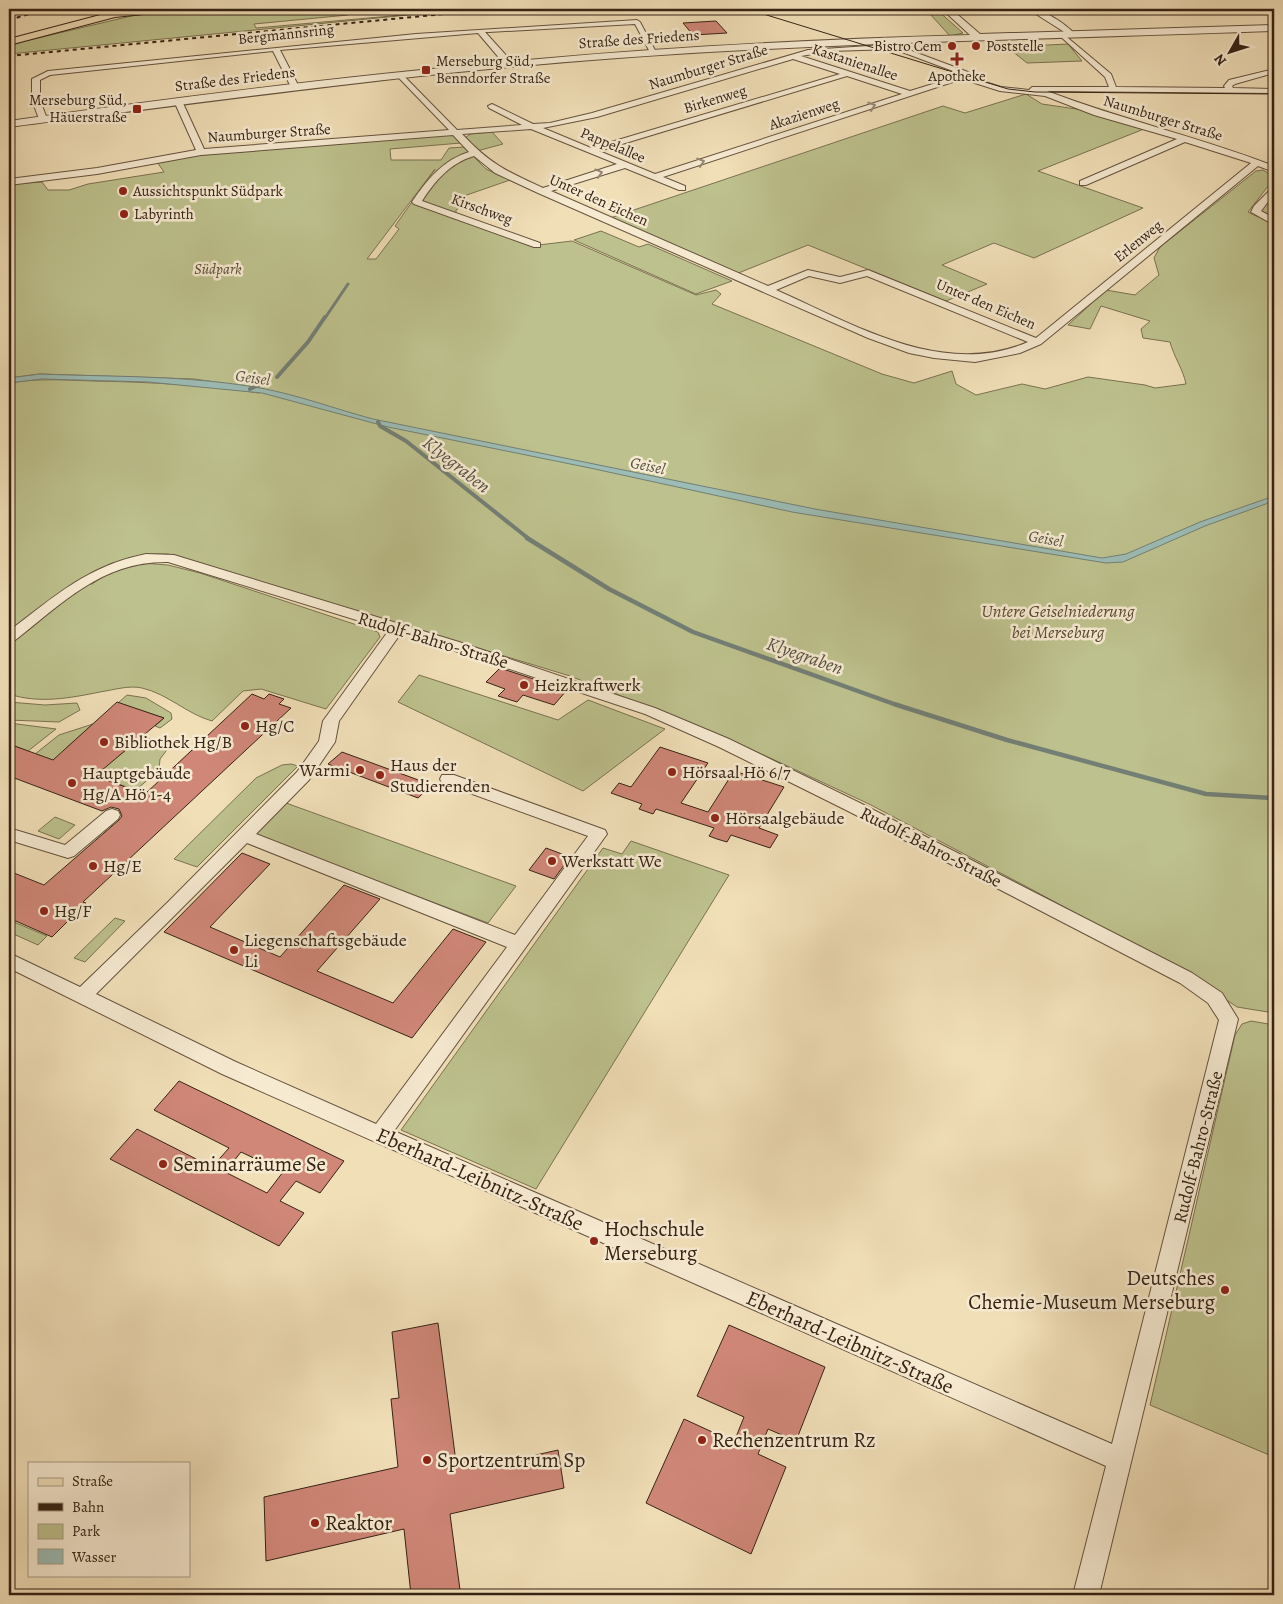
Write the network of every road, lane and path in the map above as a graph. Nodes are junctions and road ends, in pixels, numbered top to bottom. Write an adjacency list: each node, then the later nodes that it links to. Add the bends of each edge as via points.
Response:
1 (115, 9): 7 (main road)
2 (120, 9): 7 (main road)
3 (134, 9): 8 (main road)
4 (162, 9): 8 (main road)
5 (946, 9): 13 (street)
6 (1031, 9): 11 (street, via 1058,24)
7 (102, 13): 12 (main road)
8 (60, 28): 15 (main road)
9 (1274, 28): 11 (street, Straße des Friedens)
10 (480, 31): 17 (street, Bergmannsring); 18 (street, Bergmannsring, via 637,22); 20 (street)
11 (1066, 34): 13 (street, Straße des Friedens); 26 (street, via 1108,76)
12 (9, 38)
13 (979, 38): 14 (street, Straße des Friedens)
14 (883, 41): 16 (street, Naumburger Straße); 18 (street, Straße des Friedens)
15 (9, 42)
16 (893, 47): 19 (street, Naumburger Straße, via 830,49); 29 (street, Naumburger Straße, via 985,79)
17 (276, 49): 25 (street); 33 (street, Bergmannsring, via 48,73 36,79 34,89)
18 (654, 52): 20 (street, Straße des Friedens)
19 (792, 56): 22 (street, Kastanienallee); 35 (street, Naumburger Straße, via 594,115)
20 (509, 64): 23 (street, Straße des Friedens)
21 (1274, 71): 27 (street, via 1232,82 1228,86)
22 (847, 74): 30 (street, Kastanienallee); 38 (street, Birkenweg)
23 (401, 75): 25 (street, Straße des Friedens); 36 (street, Unter den Eichen)
24 (962, 77): 29 (street, Naumburger Straße, via 1000,89); 30 (street, Akazienweg)
25 (295, 87): 31 (street, Straße des Friedens)
26 (1114, 89): 27 (street, Naumburger Straße); 29 (street, Naumburger Straße)
27 (1230, 90): 28 (street, Naumburger Straße)
28 (1274, 91)
29 (1043, 92): 37 (street, Naumburger Straße)
30 (910, 94): 44 (street, Akazienweg, one-way to 30)
31 (178, 101): 33 (street, Straße des Friedens); 39 (street)
32 (492, 106): 35 (street)
33 (43, 119): 34 (street, Straße des Friedens)
34 (9, 124)
35 (533, 127): 36 (street, Naumburger Straße); 38 (street, Pappelallee)
36 (455, 133): 39 (street, Naumburger Straße); 40 (street, Unter den Eichen)
37 (1185, 140): 41 (street, Naumburger Straße); 46 (street)
38 (590, 151): 42 (street, Pappelallee)
39 (201, 152): 45 (street, Naumburger Straße, via 98,171)
40 (475, 153): 49 (street, Unter den Eichen, via 498,172); 51 (street, Kirschweg, via 449,164 417,202)
41 (1256, 162): 43 (street, Naumburger Straße); 53 (street, Erlenweg, via 1253,168)
42 (624, 165): 44 (street, Pappelallee); 49 (street, one-way to 42)
43 (1274, 169)
44 (654, 178): 47 (street, Pappelallee)
45 (9, 182)
46 (1084, 183)
47 (682, 188)
48 (1274, 189): 50 (street, via 1256,212)
49 (541, 191): 52 (street, Unter den Eichen)
50 (1274, 222)
51 (537, 245)
52 (768, 290): 53 (street, Unter den Eichen, via 891,344 935,357 1002,356); 53 (street, Unter den Eichen, via 808,273 840,280 863,273 875,274)
53 (1037, 342)
54 (397, 629): 55 (street, Rudolf-Bahro-Straße, via 169,558 151,556 132,558 92,575); 59 (street, via 331,721 327,742 303,776); 64 (street, Rudolf-Bahro-Straße, via 650,711 724,743 863,811 1177,974 1215,998 1229,1018)
55 (9, 638)
56 (448, 779): 60 (street, via 599,834)
57 (112, 815): 58 (street, via 68,852)
58 (9, 834)
59 (244, 836): 60 (street); 62 (street)
60 (519, 944): 63 (street)
61 (9, 960): 62 (street, Eberhard-Leibnitz-Straße)
62 (82, 996): 63 (street, Eberhard-Leibnitz-Straße, via 229,1068)
63 (380, 1134): 64 (street, Eberhard-Leibnitz-Straße)
64 (1120, 1460): 65 (street, Rudolf-Bahro-Straße)
65 (1086, 1595)

